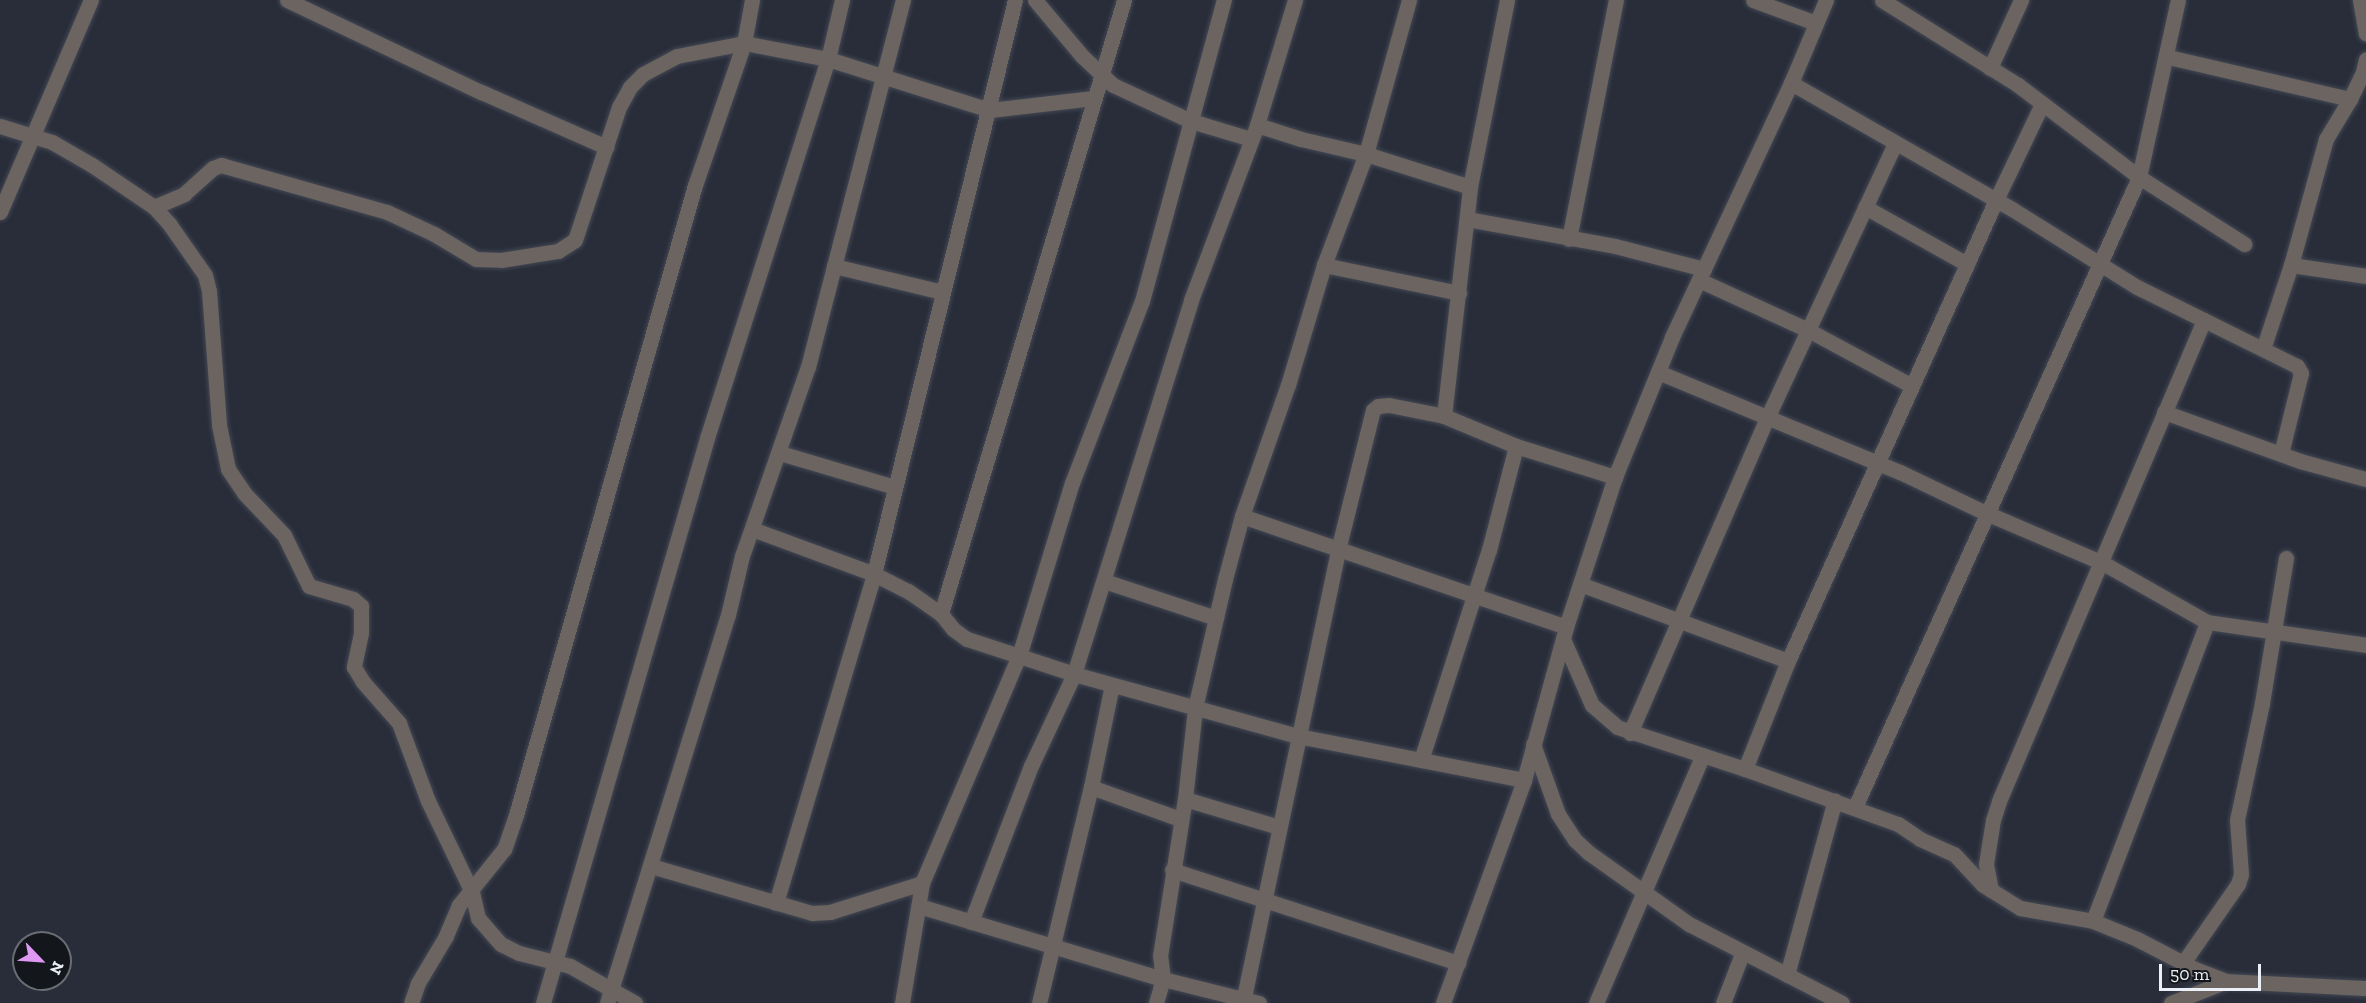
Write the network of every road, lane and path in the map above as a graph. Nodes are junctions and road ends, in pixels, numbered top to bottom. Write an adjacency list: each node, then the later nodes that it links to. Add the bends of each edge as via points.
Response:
1 (91, 0): 37 (street)
2 (287, 0): 39 (street)
3 (752, 0): 22 (street)
4 (842, 0): 24 (street)
5 (903, 0): 28 (street)
6 (1015, 0): 33 (street)
7 (1035, 0): 27 (street)
8 (1124, 0): 27 (street)
9 (1224, 0): 34 (street)
10 (1295, 0): 36 (street)
11 (1409, 0): 40 (street)
12 (1507, 0): 42 (street)
13 (1616, 0): 48 (street)
14 (1753, 0): 20 (street)
15 (1826, 0): 20 (street)
16 (1882, 0): 26 (street)
17 (2021, 0): 26 (street)
18 (2178, 0): 23 (street)
19 (2360, 0): 21 (street)
20 (1816, 23): 29 (street)
21 (2366, 33)
22 (744, 43): 24 (street); 39 (street, via 677,56 643,74 619,107); 113 (street, via 695,185 516,815 504,849)
23 (2168, 57): 31 (street); 41 (street)
24 (828, 59): 28 (street); 122 (street, via 707,438)
25 (2366, 59): 31 (street)
26 (1990, 68): 32 (street)
27 (1100, 74): 30 (street); 34 (street, via 1131,94)
28 (884, 79): 33 (street); 54 (street)
29 (1791, 83): 38 (street); 55 (street)
30 (1093, 98): 33 (street); 84 (street)
31 (2350, 99): 53 (street, via 2321,152)
32 (2042, 104): 41 (street); 43 (street)
33 (990, 110): 57 (street)
34 (1191, 121): 36 (street); 91 (street, via 1142,301 1072,483)
35 (0, 126): 37 (street)
36 (1254, 132): 40 (street); 81 (street, via 1191,300)
37 (31, 136): 44 (street, via 52,142 92,165); 46 (street)
38 (1895, 143): 43 (street); 45 (street)
39 (606, 147): 44 (street, via 575,240 558,251 501,260 476,259 387,212 221,165 184,194)
40 (1366, 154): 42 (street); 52 (street)
41 (2139, 177): 49 (street); 51 (street)
42 (1470, 187): 47 (street)
43 (1996, 200): 50 (street); 51 (street)
44 (154, 207): 113 (street, via 205,275 219,426 228,469 244,493 284,535 309,586 352,599 361,606 361,633 354,667 399,723 428,801)
45 (1865, 207): 50 (street); 60 (street)
46 (0, 212)
47 (1467, 219): 48 (street); 58 (street)
48 (1569, 239): 55 (street, via 1615,246)
49 (2244, 244)
50 (1967, 264): 63 (street)
51 (2099, 264): 59 (street); 74 (street)
52 (1324, 265): 58 (street); 75 (street, via 1288,385)
53 (2291, 265): 56 (street); 61 (street)
54 (834, 266): 57 (street); 68 (street, via 808,367)
55 (1701, 275): 60 (street); 62 (street)
56 (2366, 276)
57 (942, 292): 73 (street)
58 (1460, 293): 65 (street)
59 (2204, 320): 61 (street); 64 (street)
60 (1808, 330): 63 (street); 66 (street)
61 (2263, 349): 69 (street, via 2297,366 2301,373)
62 (1658, 372): 66 (street); 71 (street)
63 (1912, 386): 70 (street)
64 (2164, 412): 69 (street); 79 (street)
65 (1444, 416): 67 (street); 77 (street, via 1389,405 1373,411)
66 (1767, 418): 70 (street); 86 (street)
67 (1516, 446): 71 (street); 83 (street)
68 (780, 453): 73 (street); 76 (street)
69 (2281, 454): 72 (street)
70 (1878, 463): 74 (street); 92 (street)
71 (1615, 477): 82 (street)
72 (2366, 479)
73 (895, 487): 80 (street)
74 (1986, 513): 79 (street); 106 (street)
75 (1242, 516): 77 (street); 85 (street)
76 (752, 529): 80 (street); 109 (street)
77 (1338, 550): 83 (street); 97 (street)
78 (2286, 558): 88 (street)
79 (2101, 561): 87 (street); 112 (street, via 1999,801 1986,864)
80 (874, 574): 84 (street); 116 (street)
81 (1104, 581): 85 (street); 93 (street)
82 (1580, 584): 86 (street); 89 (street)
83 (1473, 597): 89 (street); 100 (street)
84 (941, 614): 91 (street, via 967,639)
85 (1216, 618): 95 (street)
86 (1680, 621): 92 (street); 96 (street)
87 (2207, 622): 88 (street); 118 (street)
88 (2274, 630): 90 (street); 124 (street, via 2237,820 2241,874)
89 (1565, 633): 96 (street, via 1592,705 1604,718); 98 (street)
90 (2366, 645)
91 (1019, 656): 93 (street); 111 (street)
92 (1788, 661): 101 (street)
93 (1074, 674): 94 (street); 119 (street, via 1031,766)
94 (1112, 685): 95 (street); 103 (street)
95 (1195, 708): 97 (street); 104 (street)
96 (1630, 733): 99 (street)
97 (1298, 736): 100 (street); 108 (street)
98 (1533, 744): 102 (street); 114 (street, via 1558,814 1575,840)
99 (1703, 756): 101 (street); 114 (street)
100 (1421, 760): 102 (street)
101 (1745, 769): 105 (street)
102 (1524, 780): 123 (street)
103 (1091, 787): 107 (street); 120 (street)
104 (1185, 799): 107 (street); 108 (street)
105 (1834, 800): 106 (street); 125 (street)
106 (1855, 807): 112 (street, via 1898,824 1954,854)
107 (1180, 819): 110 (street)
108 (1279, 827): 115 (street)
109 (651, 866): 116 (street); 129 (street)
110 (1172, 870): 115 (street); 126 (street, via 1160,956)
111 (922, 883): 116 (street, via 830,912 812,913); 117 (street)
112 (1990, 890): 118 (street, via 2020,908)
113 (472, 892): 122 (street, via 478,918 501,944); 132 (street, via 459,905)
114 (1643, 892): 121 (street); 139 (street)
115 (1264, 901): 123 (street); 130 (street)
116 (776, 903)
117 (920, 906): 119 (street); 135 (street)
118 (2093, 921): 124 (street)
119 (971, 922): 120 (street)
120 (1052, 946): 126 (street); 136 (street)
121 (1742, 954): 125 (street); 140 (street)
122 (554, 962): 129 (street, via 570,966); 133 (street)
123 (1458, 963): 131 (street)
124 (2183, 963): 127 (street)
125 (1787, 975): 141 (street)
126 (1163, 979): 130 (street); 137 (street)
127 (2227, 981): 128 (street); 142 (street)
128 (2366, 988)
129 (609, 996): 134 (street)
130 (1244, 997): 138 (street)
131 (1446, 1002)
132 (411, 1003)
133 (543, 1003)
134 (635, 1003)
135 (902, 1003)
136 (1039, 1003)
137 (1156, 1003)
138 (1259, 1003)
139 (1596, 1003)
140 (1723, 1003)
141 (1842, 1003)
142 (2171, 1003)

